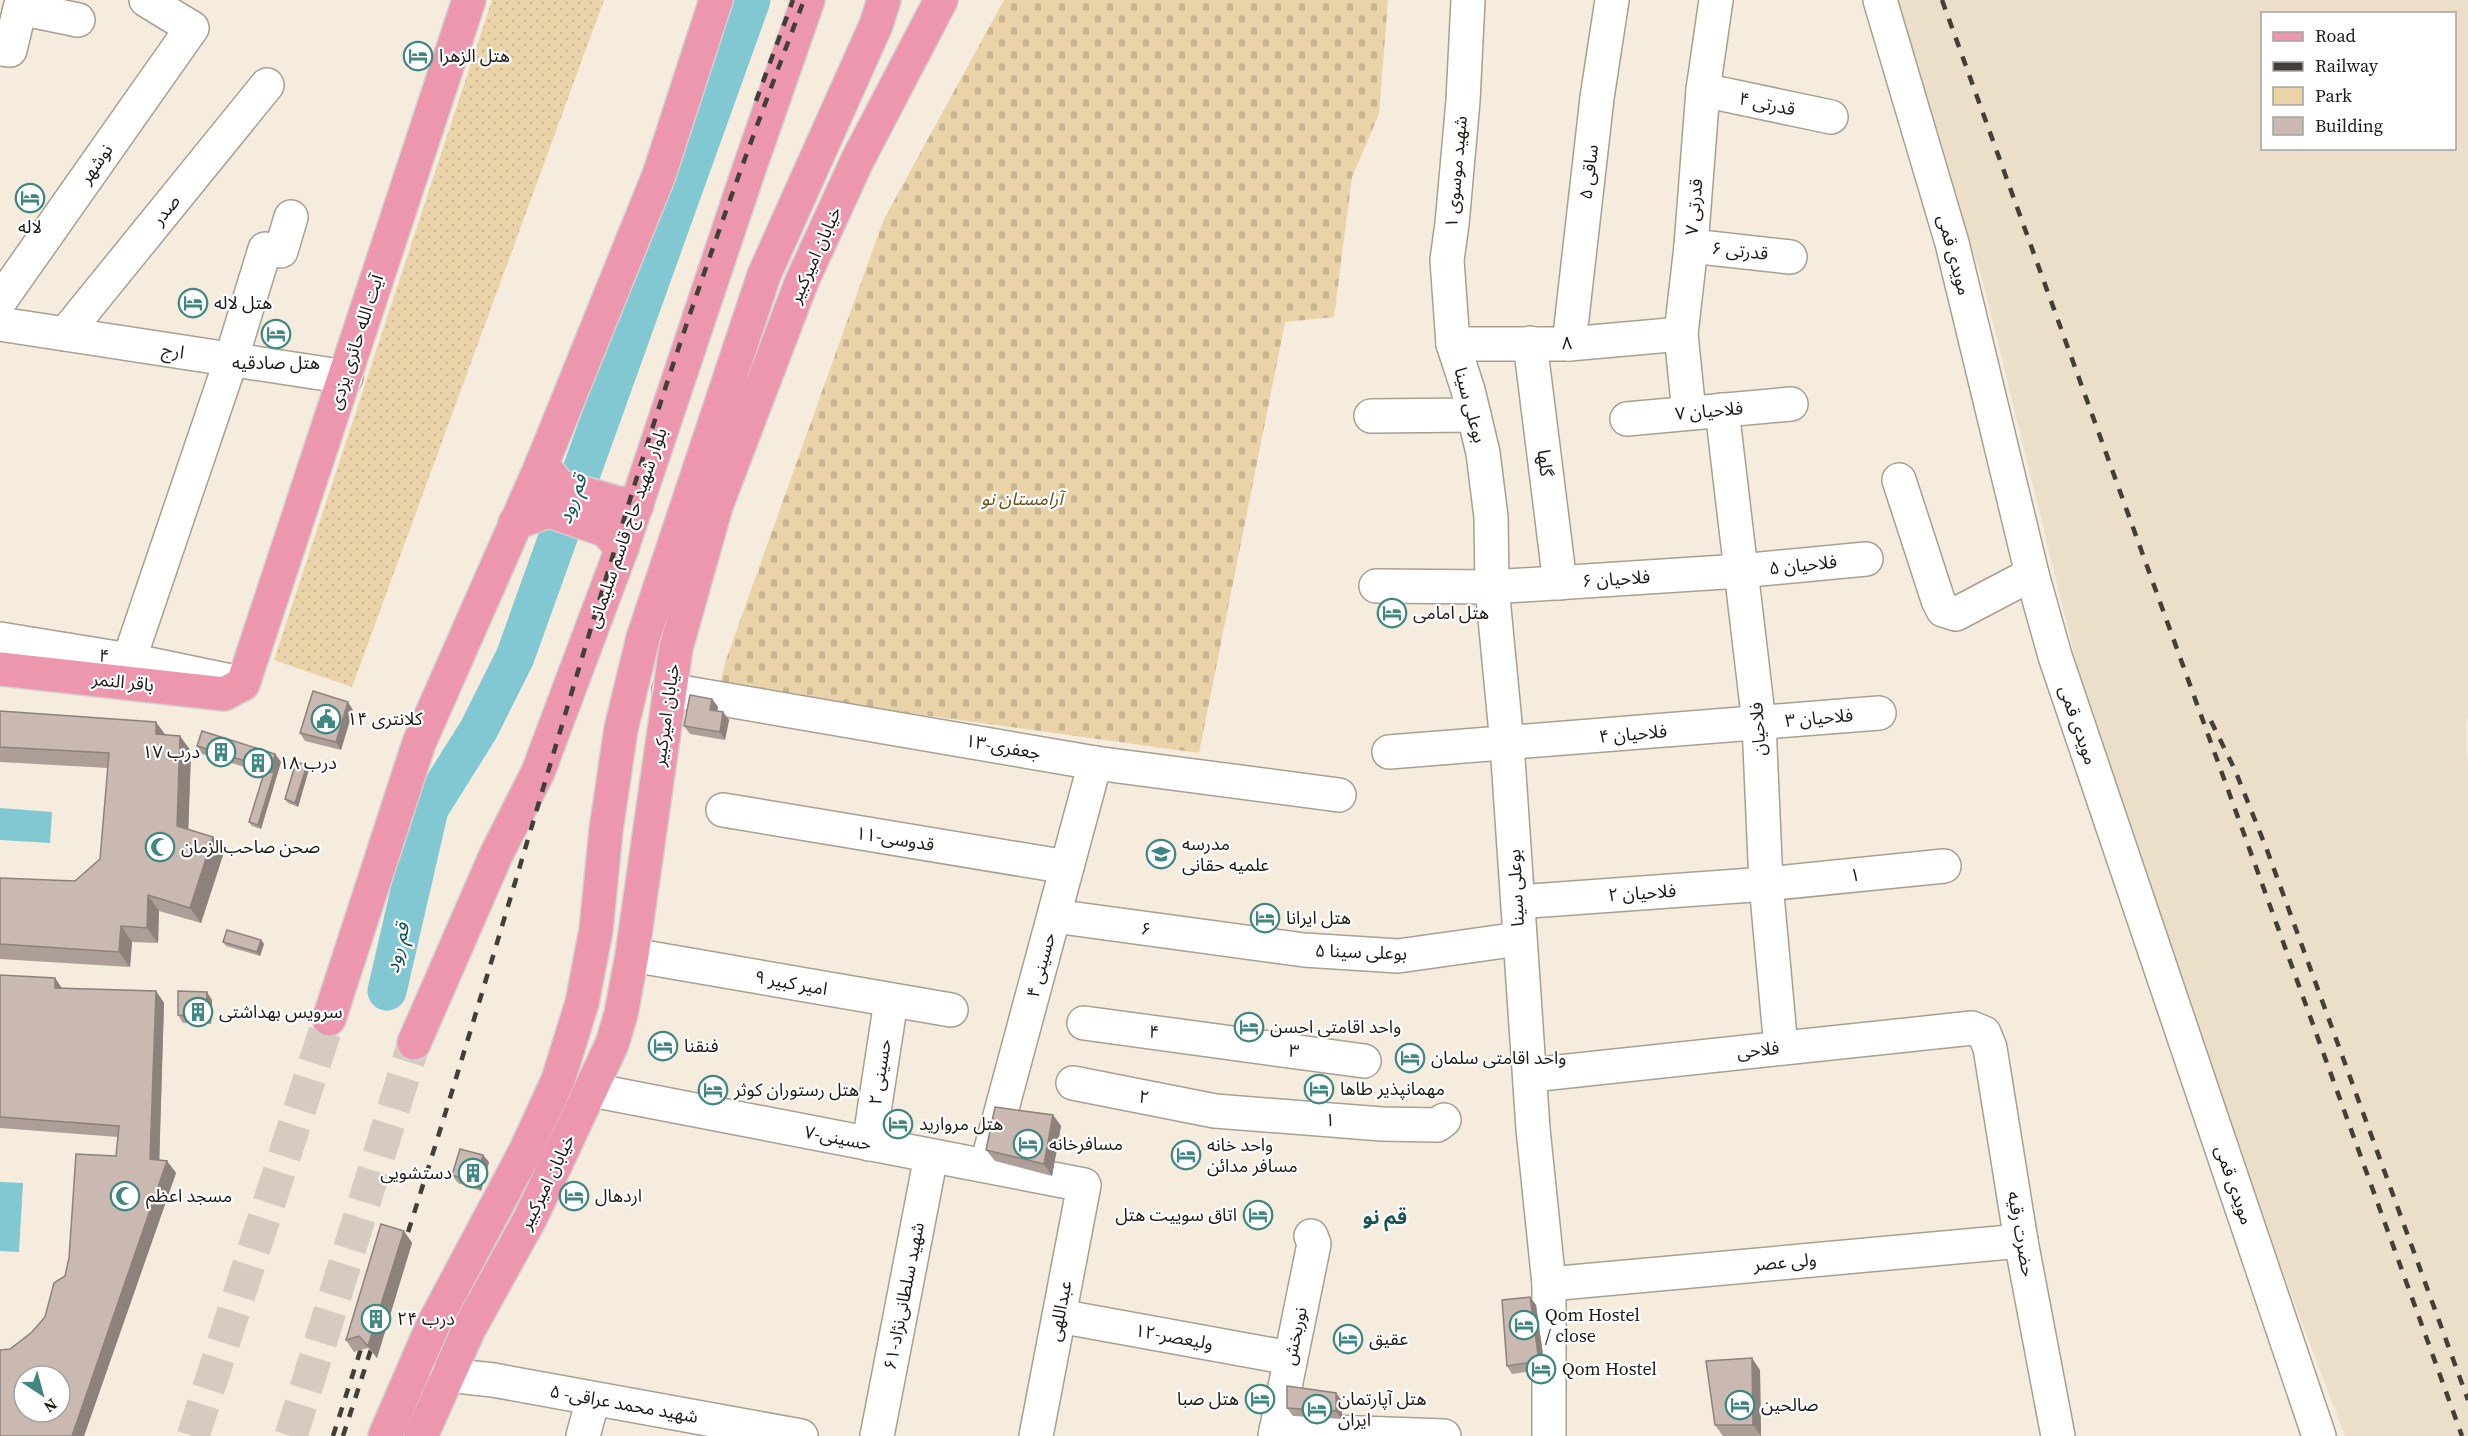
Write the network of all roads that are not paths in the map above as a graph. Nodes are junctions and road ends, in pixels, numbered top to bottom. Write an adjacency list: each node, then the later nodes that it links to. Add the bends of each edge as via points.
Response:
1 (146, 0): 19 (street, نوشهر, via 192,28)
2 (469, 0): 27 (main road, آیت الله‌ حائری‌ یزدی)
3 (716, 0): 35 (main road)
4 (808, 0): 36 (main road, بلوار شهید حاج قاسم سلیمانی)
5 (941, 0): 48 (main road, خیابان امیرکبیر, via 858,161 802,281 716,506 676,648)
6 (1468, 0): 24 (street, شهید موسوی ۱, via 1463,101 1447,260)
7 (1612, 0): 25 (street, ساقی ۵)
8 (1716, 0): 14 (street, قدرتی ۷)
9 (1880, 0): 40 (street, مویدی قمی, via 1952,243)
10 (883, 8): 91 (main road, خیابان امیرکبیر, via 764,275 643,638 621,729 596,930 582,1003 558,1080 525,1152 433,1325)
11 (78, 20): 12 (street, via 20,8 10,50)
12 (0, 49)
13 (267, 85): 21 (street, صدر)
14 (1703, 90): 15 (street, قدرتی ۴); 17 (street, قدرتی ۷)
15 (1830, 117)
16 (291, 218): 26 (street, via 281,251 265,249)
17 (1691, 246): 18 (street, قدرتی ۶); 22 (street, قدرتی ۷)
18 (1790, 257)
19 (0, 301)
20 (0, 324): 21 (street, ارج)
21 (65, 334): 26 (street, ارج)
22 (1681, 334): 25 (street, ۸); 30 (street, قدرتی ۷)
23 (1530, 343): 24 (street, ۸); 25 (street, ۸); 41 (street, گلها)
24 (1453, 344): 31 (street, بوعلی سینا)
25 (1569, 344)
26 (231, 360): 27 (street, ارج); 45 (street)
27 (346, 377): 47 (main road, آیت الله‌ حائری‌ یزدی)
28 (1791, 404): 29 (street, فلاحیان ۷)
29 (1722, 410): 30 (street, فلاحیان ۷); 39 (street, فلاحیان)
30 (1689, 413): 33 (street, فلاحیان ۷)
31 (1474, 415): 32 (street); 43 (street, بوعلی سینا, via 1484,453 1491,517)
32 (1371, 416)
33 (1627, 419)
34 (1899, 480): 40 (street, via 1943,610 1956,614)
35 (550, 487): 36 (main road); 37 (main road); 37 (main road)
36 (621, 521): 70 (main road, بلوار شهید حاج قاسم سلیمانی, via 538,772 496,855)
37 (515, 523): 66 (main road, via 419,743)
38 (1866, 559): 39 (street, فلاحیان ۵)
39 (1740, 571): 41 (street, فلاحیان ۶); 50 (street, فلاحیان)
40 (2032, 574): 100 (street, مویدی قمی, via 2055,656)
41 (1560, 583): 43 (street, فلاحیان ۶)
42 (1376, 586): 43 (street, فلاحیان ۶)
43 (1492, 587): 51 (street, بوعلی سینا)
44 (0, 639): 45 (street, ۴)
45 (129, 660): 47 (street, ۴)
46 (0, 669): 47 (main road, باقر النمر, via 224,694)
47 (243, 684)
48 (669, 690): 53 (street, جعفری-۱۳); 63 (main road, خیابان امیرکبیر)
49 (1879, 713): 50 (street, فلاحیان ۳)
50 (1759, 723): 51 (street, فلاحیان ۴); 58 (street, فلاحیان)
51 (1507, 744): 52 (street, فلاحیان ۴); 59 (street, بوعلی سینا)
52 (1389, 752)
53 (1095, 763): 54 (street, جعفری-۱۳); 57 (street, حسینی ۴)
54 (1339, 795)
55 (723, 810): 57 (street, قدوسی-۱۱)
56 (1944, 866): 58 (street, ۱)
57 (1067, 867): 60 (street, حسینی ۴)
58 (1766, 884): 59 (street, فلاحیان ۲); 71 (street, فلاحیان)
59 (1518, 902): 61 (street, بوعلی سینا)
60 (1054, 915): 62 (street, ۶); 80 (street, حسینی ۴)
61 (1519, 939): 62 (street, بوعلی سینا ۵, via 1398,956); 73 (street, بوعلی سینا)
62 (1238, 942)
63 (632, 955): 64 (street, امیر کبیر ۹); 75 (main road, خیابان امیرکبیر, via 621,1014)
64 (891, 1001): 65 (street, امیر کبیر ۹); 78 (street, حسینی ۲)
65 (951, 1010)
66 (329, 1019)
67 (1084, 1023): 69 (street, ۴)
68 (1983, 1033): 71 (street, فلاحی, via 1972,1028); 83 (street, حضرت رقیه, via 1990,1048)
69 (1224, 1042): 72 (street, ۳)
70 (414, 1043)
71 (1780, 1048): 73 (street, فلاحی)
72 (1364, 1060)
73 (1531, 1075): 84 (street, بوعلی سینا)
74 (1073, 1083): 76 (street, ۲)
75 (592, 1090): 78 (street, حسینی-۷); 87 (main road, خیابان امیرکبیر, via 531,1217)
76 (1215, 1111): 77 (street, ۱, via 1382,1124 1437,1125)
77 (1444, 1120)
78 (869, 1144): 79 (street, حسینی-۷)
79 (931, 1156): 80 (street, حسینی-۷); 95 (street, شهید سلطانی‌نژاد-۶۱)
80 (987, 1167): 81 (street, حسینی-۷)
81 (1084, 1185): 85 (street, عبداللهی)
82 (1311, 1236): 86 (street, نوربخش, via 1314,1244)
83 (2021, 1241): 84 (street, ولی عصر); 99 (street, حضرت رقیه)
84 (1549, 1284): 98 (street, بوعلی سینا)
85 (1059, 1316): 86 (street, ولیعصر-۱۲); 96 (street, عبداللهی)
86 (1290, 1358): 90 (street, نوربخش)
87 (447, 1375): 88 (street, شهید محمد عراقی- ۵); 92 (main road, خیابان امیرکبیر)
88 (593, 1398): 89 (street, شهید محمد عراقی- ۵); 93 (street)
89 (719, 1429): 94 (street, شهید محمد عراقی- ۵)
90 (1275, 1433): 97 (street)
91 (385, 1436)
92 (421, 1436)
93 (583, 1436)
94 (801, 1436)
95 (877, 1436)
96 (1036, 1436)
97 (1444, 1436)
98 (1549, 1436)
99 (2058, 1436)
100 (2319, 1436)

